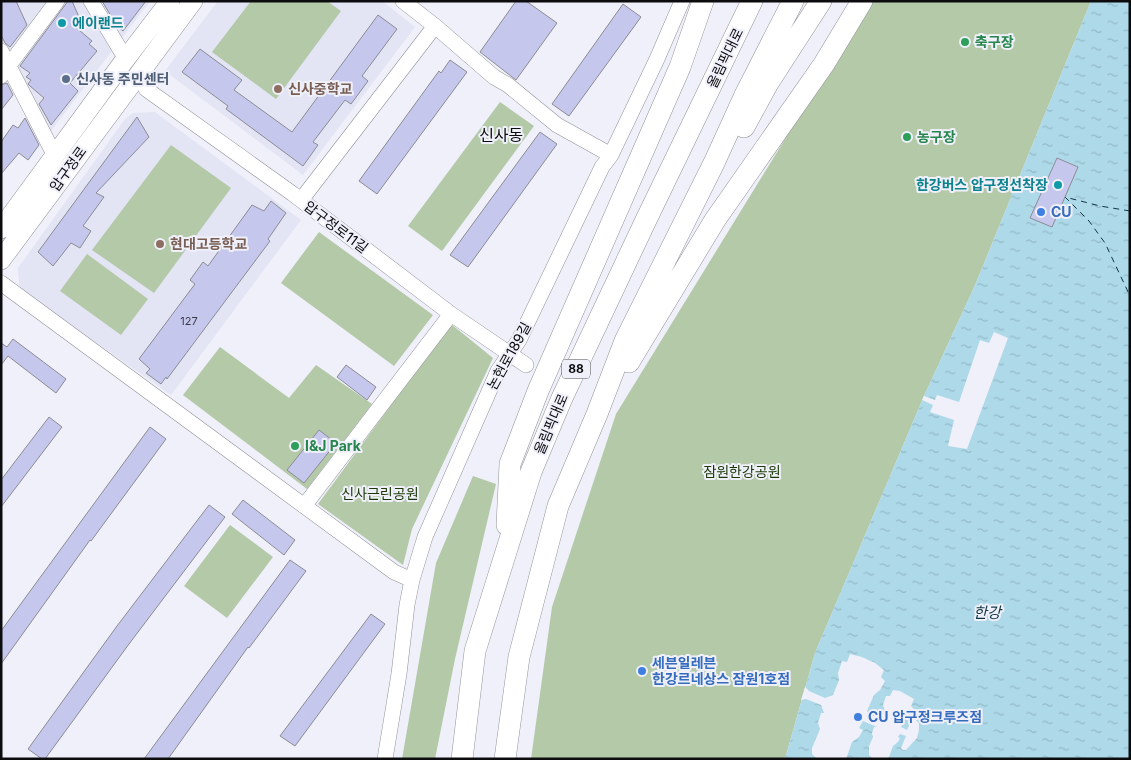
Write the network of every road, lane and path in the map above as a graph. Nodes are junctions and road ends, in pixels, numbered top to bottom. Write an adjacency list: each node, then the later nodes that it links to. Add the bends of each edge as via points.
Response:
1 (57, 1): 16 (street)
2 (91, 1): 15 (street)
3 (170, 1): 15 (main road, 압구정로)
4 (193, 1): 18 (main road, 압구정로)
5 (403, 1): 12 (street)
6 (682, 1): 17 (street, 논현로189길)
7 (703, 1): 13 (highway)
8 (752, 1): 31 (highway, 올림픽대로 / 88, via 562,398 531,472)
9 (793, 1): 21 (highway, 88)
10 (822, 1): 21 (highway, via 768,83 737,140)
11 (862, 1): 29 (highway, via 824,64 716,220)
12 (432, 24): 19 (street, via 557,125); 22 (street)
13 (687, 47): 17 (street); 31 (highway, via 538,391 510,464)
14 (1, 51): 16 (street)
15 (122, 56): 18 (main road); 20 (main road, 압구정로)
16 (5, 71): 20 (street)
17 (647, 77): 19 (street, 논현로189길)
18 (140, 83): 22 (street, 압구정로11길); 24 (main road, 압구정로)
19 (611, 155): 27 (street, 논현로189길, via 519,340)
20 (55, 156): 23 (main road, 압구정로)
21 (714, 163): 29 (highway, 88, via 625,341)
22 (301, 200): 26 (street, 압구정로11길)
23 (1, 229)
24 (1, 260)
25 (1, 283): 30 (street)
26 (450, 314): 27 (street, 압구정로11길); 30 (street)
27 (509, 354): 28 (street, 압구정로11길); 32 (street, 논현로189길, via 498,371 425,537)
28 (526, 365)
29 (597, 414): 35 (highway, 88, via 558,506 519,657)
30 (304, 506): 32 (street, via 394,572)
31 (505, 557): 34 (highway, 올림픽대로 / 88, via 475,651)
32 (412, 580): 33 (street, 논현로189길)
33 (385, 759)
34 (462, 759)
35 (505, 759)

